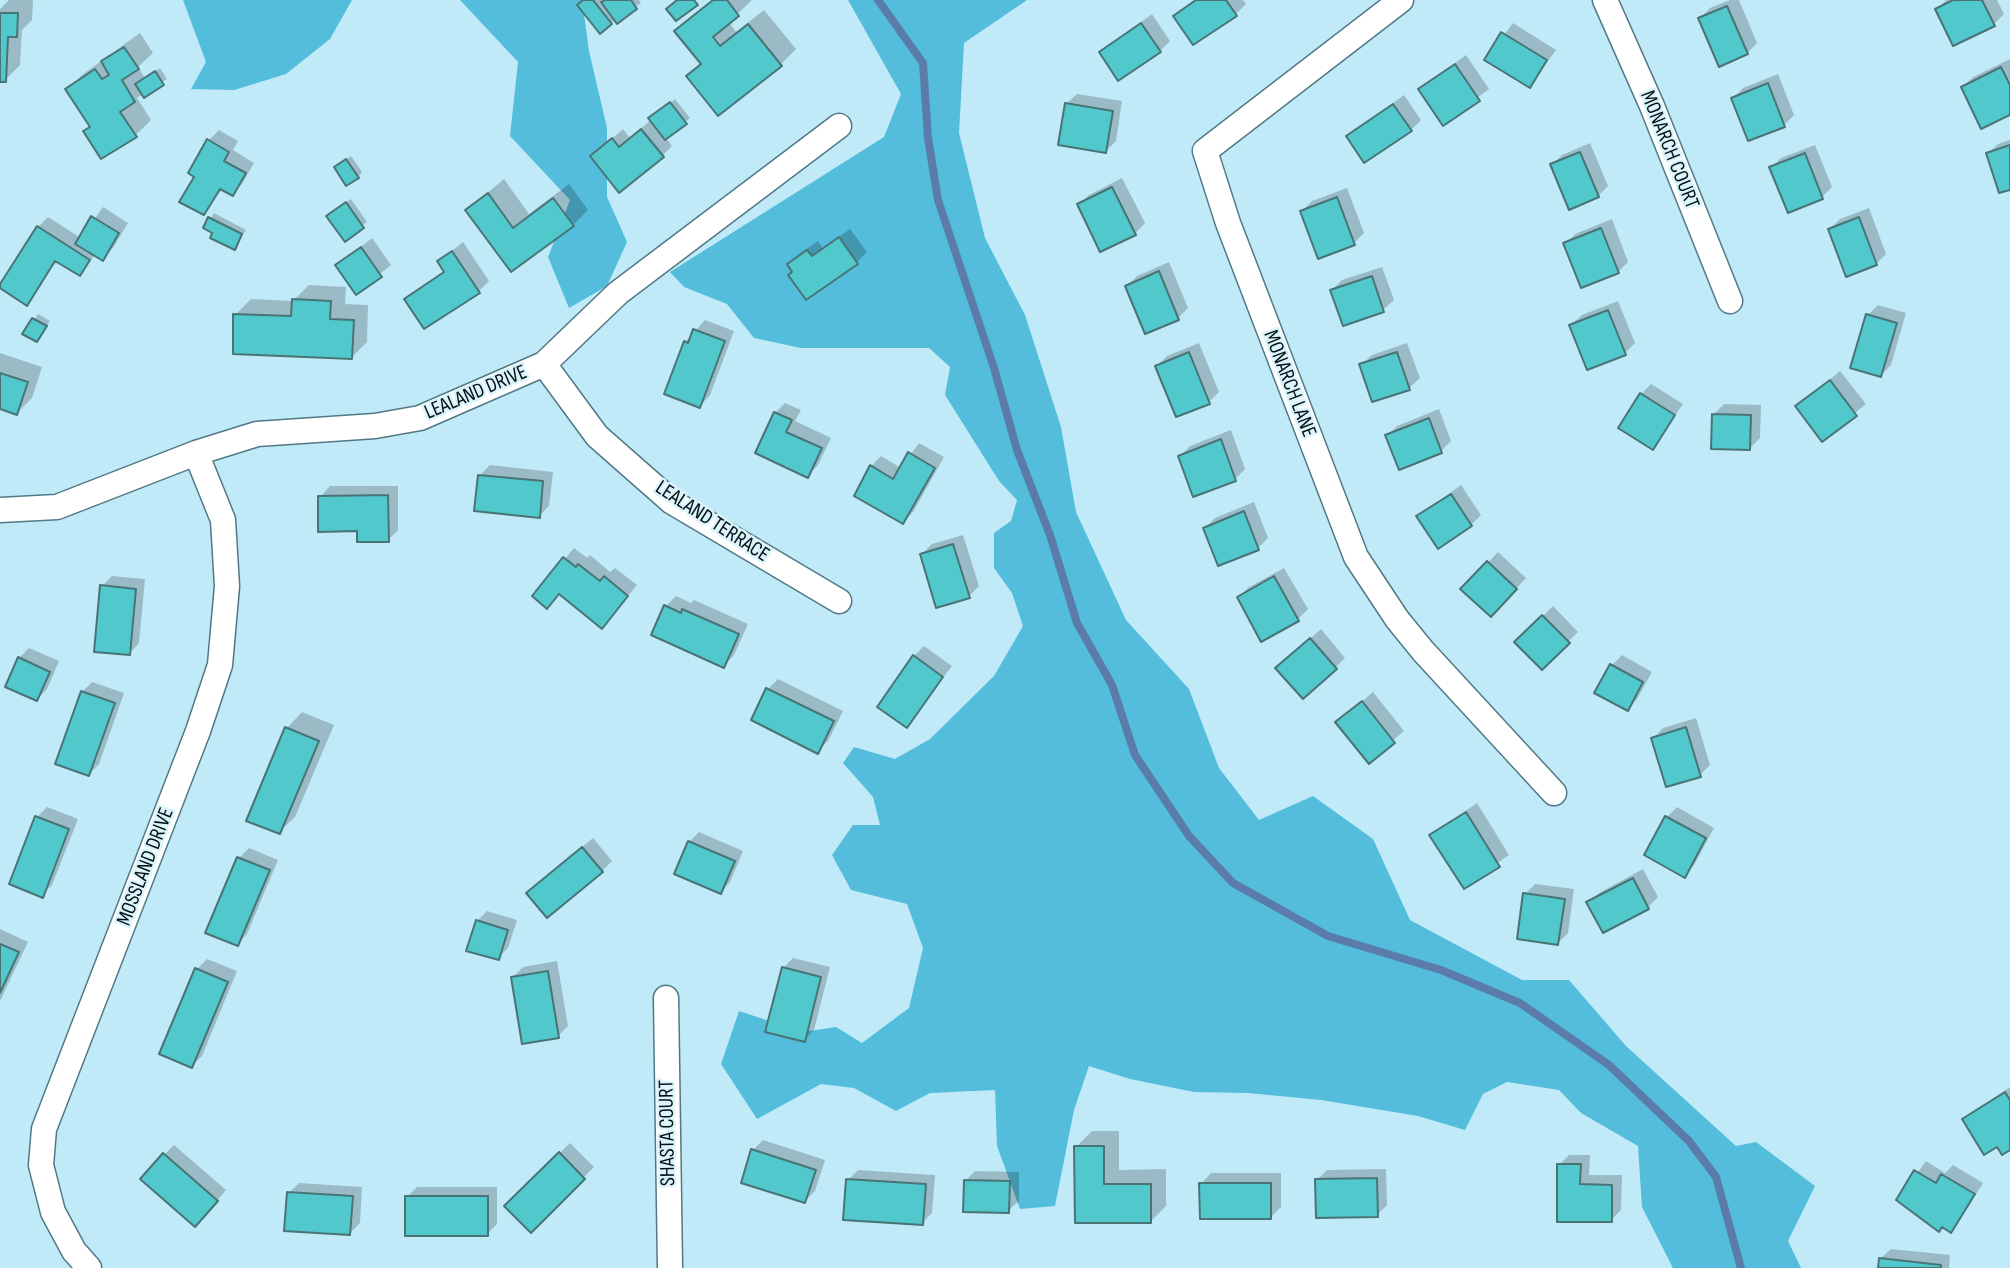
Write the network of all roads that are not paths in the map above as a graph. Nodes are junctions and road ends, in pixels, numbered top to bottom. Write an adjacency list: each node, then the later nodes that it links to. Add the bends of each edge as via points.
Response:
1 (1401, 0): 9 (street, MONARCH LANE, via 1205,151 1228,223 1356,557 1423,651)
2 (1605, 0): 4 (street, MONARCH COURT)
3 (839, 126): 5 (street, LEALAND DRIVE, via 618,293)
4 (1730, 301)
5 (544, 364): 6 (street, LEALAND DRIVE, via 420,418 375,426 257,434); 8 (street, LEALAND TERRACE, via 597,436 671,502)
6 (196, 453): 7 (street, LEALAND DRIVE, via 57,507); 11 (street, MOSSLAND DRIVE, via 223,520 227,586 220,665 44,1129 41,1165 53,1212)
7 (0, 510)
8 (839, 601)
9 (1554, 793)
10 (666, 998): 12 (street, SHASTA COURT)
11 (89, 1268)
12 (670, 1268)

